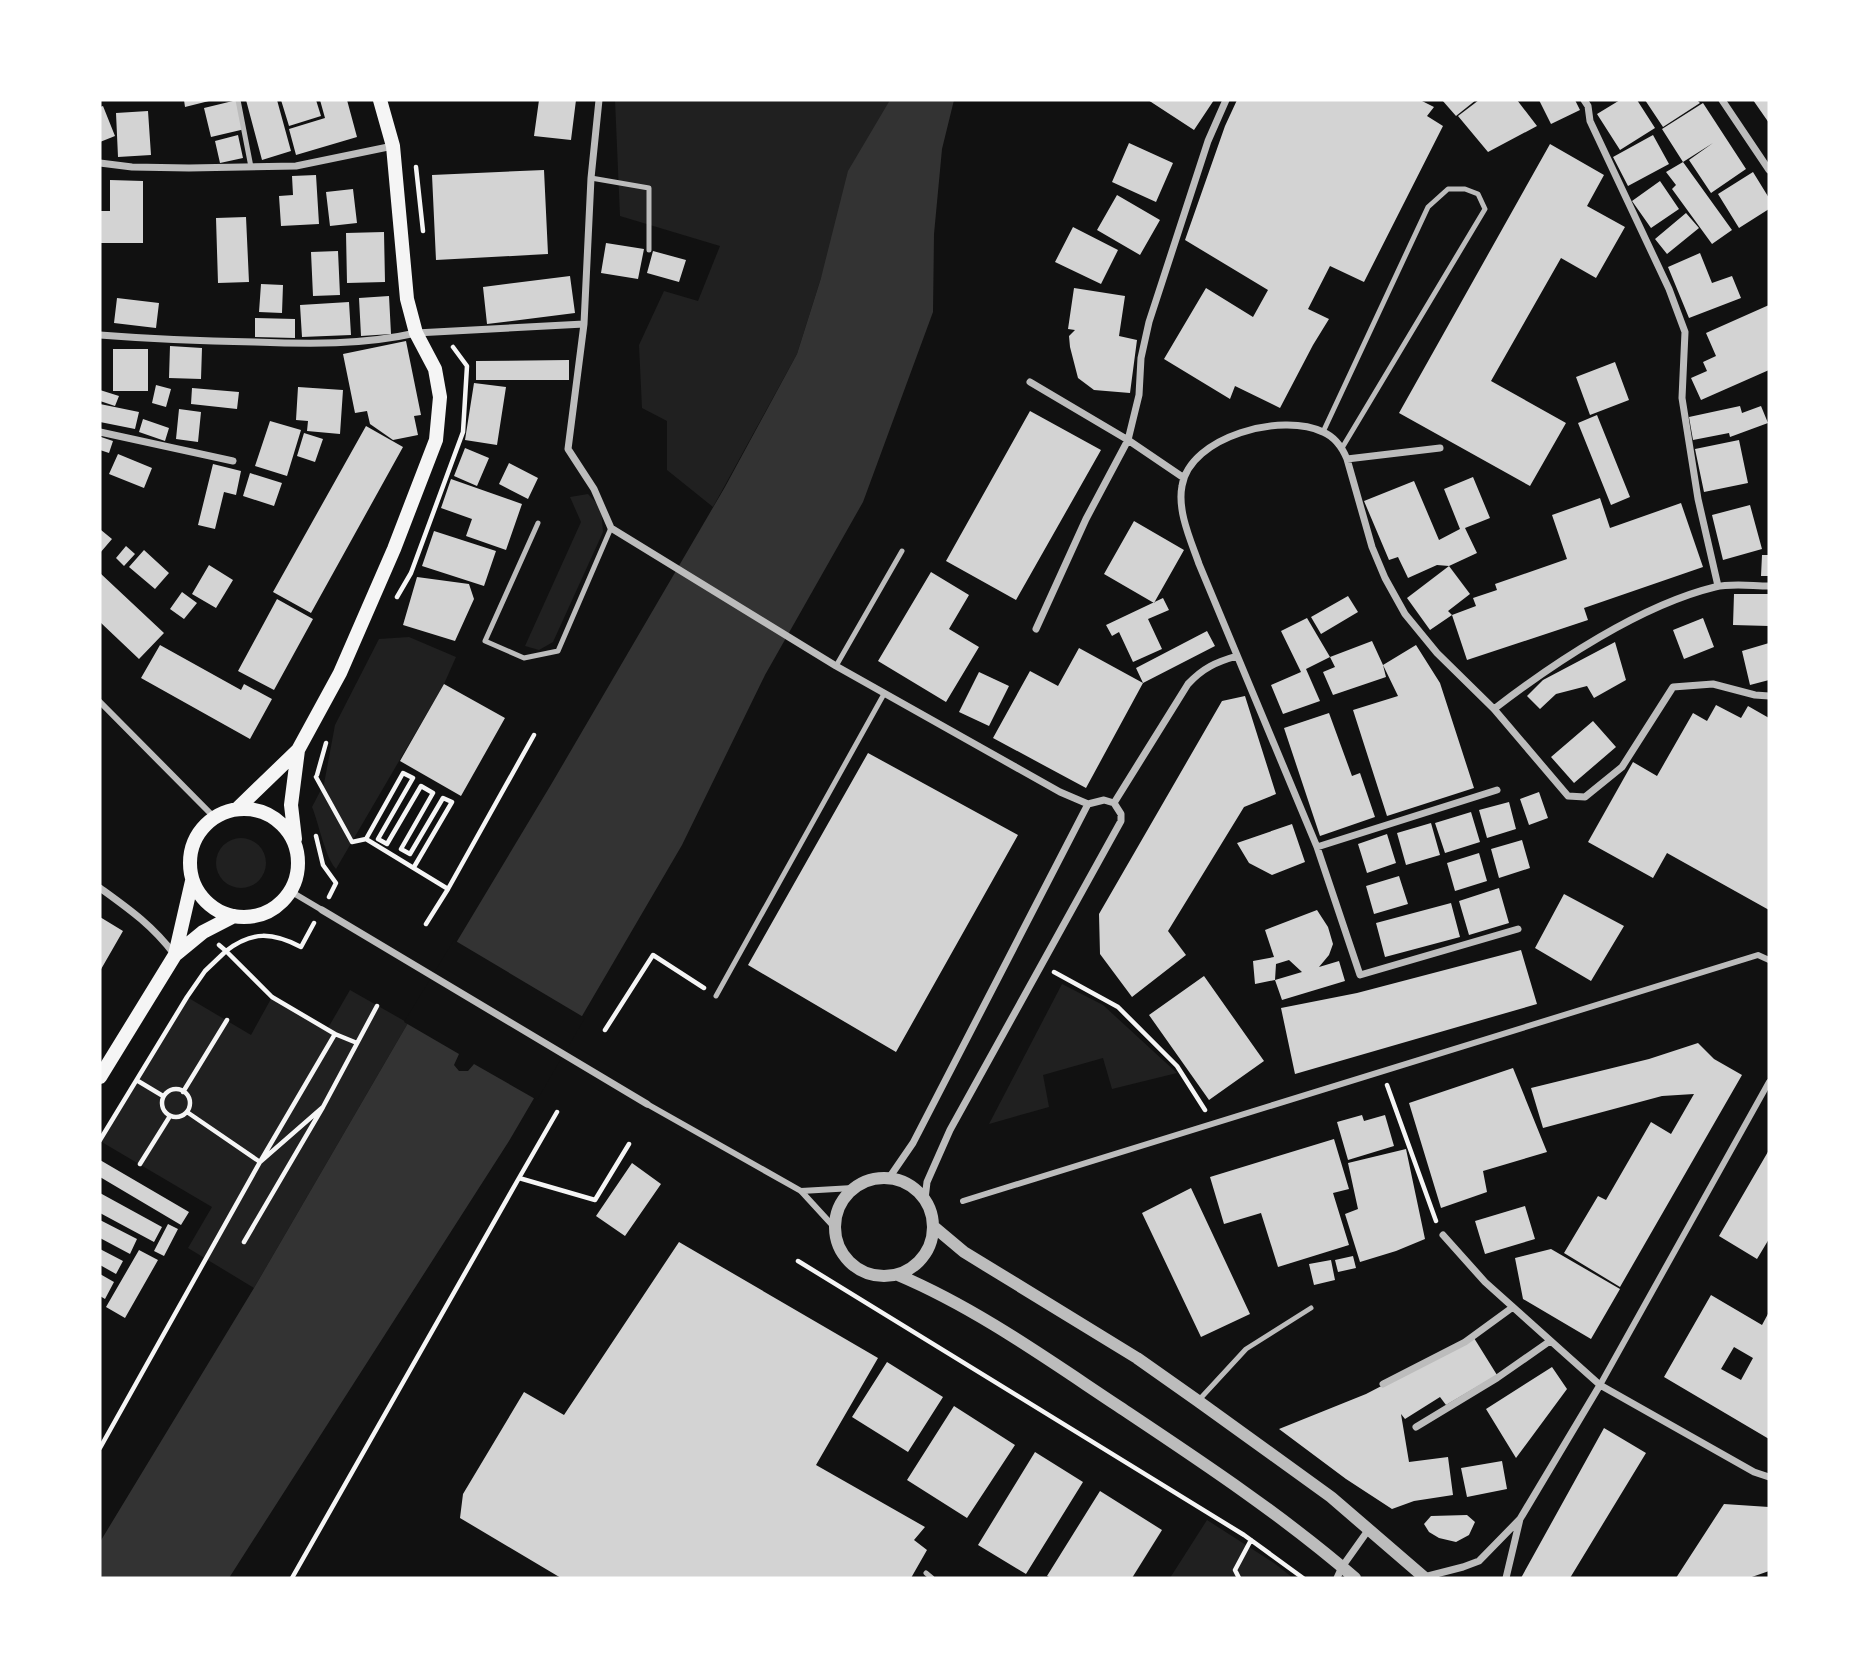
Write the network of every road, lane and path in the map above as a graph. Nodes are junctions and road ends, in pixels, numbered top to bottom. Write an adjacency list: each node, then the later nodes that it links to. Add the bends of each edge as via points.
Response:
1 (237, 100): 9 (lane)
2 (380, 100): 7 (main road)
3 (599, 100): 11 (street)
4 (1226, 100): 19 (street, via 1208,141 1149,322)
5 (1584, 100): 28 (street, via 1685,332 1682,398)
6 (1722, 100): 10 (street)
7 (393, 146): 9 (street, via 296,166); 14 (main road, via 407,299)
8 (100, 163): 9 (street)
9 (251, 167)
10 (1769, 170)
11 (591, 178): 12 (lane, via 649,188); 13 (street)
12 (649, 250)
13 (584, 324): 14 (street); 26 (street, via 568,449 594,489)
14 (416, 334): 15 (street, via 322,344); 38 (main road, via 435,369 440,397 436,440 340,673)
15 (100, 335)
16 (1030, 382): 19 (street)
17 (100, 432): 23 (street)
18 (1323, 432): 20 (street); 20 (lane, via 1428,207 1448,189 1478,194 1485,209); 24 (street, via 1310,427 1268,427 1223,438 1195,460)
19 (1128, 440): 24 (street); 30 (street)
20 (1342, 448): 22 (street)
21 (1440, 448): 22 (street)
22 (1347, 459): 36 (street, via 1372,547 1405,614)
23 (233, 461)
24 (1184, 478): 31 (street, via 1185,520)
25 (538, 523): 26 (lane, via 485,640 524,658 558,651)
26 (611, 528): 32 (street)
27 (902, 551): 32 (lane)
28 (1718, 586): 29 (street); 36 (street, via 1641,614 1535,678)
29 (1769, 586)
30 (1035, 629)
31 (1237, 656): 41 (street, via 1215,662 1188,684); 47 (street)
32 (836, 666): 33 (street)
33 (884, 694): 42 (street); 60 (lane)
34 (1769, 696): 36 (street, via 1713,684 1673,687 1622,767 1585,797 1567,796)
35 (100, 702): 44 (street)
36 (1494, 709)
37 (534, 735): 51 (path)
38 (298, 750): 43 (main road); 46 (main road, via 291,805)
39 (316, 777): 45 (path, via 352,842)
40 (1497, 790): 47 (street)
41 (1114, 803): 42 (street); 59 (street, via 1121,821)
42 (1087, 804): 83 (street, via 913,1143)
43 (238, 808): 44 (main road); 46 (main road, via 273,817)
44 (214, 817): 49 (main road, via 192,846)
45 (366, 839): 48 (path); 48 (path, via 404,773 413,778 378,839 387,844 421,786 433,793 401,849 410,854 443,797 452,802)
46 (296, 846): 52 (main road, via 298,869)
47 (1317, 846): 56 (street, via 1360,975)
48 (414, 867): 51 (path)
49 (192, 881): 54 (main road, via 208,904); 57 (main road)
50 (100, 888): 57 (street, via 138,914)
51 (448, 889): 55 (path)
52 (290, 891): 53 (street); 54 (main road, via 272,909)
53 (322, 909): 72 (street)
54 (234, 916): 57 (main road, via 203,932)
55 (426, 924)
56 (1518, 929)
57 (175, 955): 67 (main road)
58 (1769, 960): 66 (street, via 1758,955)
59 (1041, 965): 77 (path, via 1118,1007 1177,1066); 86 (street, via 950,1129 927,1182)
60 (716, 996): 63 (path, via 653,955)
61 (377, 1006): 65 (path)
62 (227, 1020): 70 (path)
63 (605, 1030)
64 (334, 1034): 65 (path); 68 (path, via 272,997 226,951 193,988); 80 (path)
65 (357, 1043): 73 (path)
66 (1382, 1071): 77 (street); 90 (path)
67 (100, 1077)
68 (138, 1081): 71 (path); 78 (path)
69 (1769, 1082): 98 (street)
70 (183, 1091): 71 (path, via 170,1090); 74 (path, via 190,1103)
71 (163, 1096): 76 (path, via 163,1110)
72 (646, 1104): 85 (street)
73 (323, 1107): 80 (path); 91 (path)
74 (187, 1112): 76 (path); 80 (path)
75 (557, 1112): 82 (path)
76 (170, 1116): 81 (path)
77 (1213, 1122): 87 (street)
78 (100, 1140)
79 (629, 1144): 82 (path, via 595,1200)
80 (260, 1162): 101 (path)
81 (140, 1164)
82 (519, 1178): 108 (path)
83 (889, 1178): 84 (street); 86 (street, via 909,1185)
84 (853, 1188): 85 (street); 89 (street, via 836,1213)
85 (801, 1191): 89 (street)
86 (925, 1199): 88 (street)
87 (963, 1201)
88 (933, 1226): 93 (street, via 924,1256); 99 (street, via 964,1252)
89 (834, 1227): 93 (street, via 839,1250 854,1267 875,1276)
90 (1443, 1235): 94 (street)
91 (244, 1242)
92 (798, 1261): 105 (path)
93 (898, 1275): 106 (street, via 939,1292 1195,1456 1303,1535)
94 (1513, 1307): 96 (street); 97 (street, via 1465,1342)
95 (1311, 1308): 99 (lane, via 1246,1349)
96 (1550, 1340): 98 (street); 100 (street)
97 (1383, 1384)
98 (1600, 1385): 102 (street); 103 (street)
99 (1199, 1401): 104 (street)
100 (1416, 1427)
101 (100, 1448)
102 (1769, 1477)
103 (1520, 1519): 113 (street, via 1479,1561); 114 (street)
104 (1370, 1528): 106 (street); 113 (street)
105 (1251, 1540): 110 (path, via 1235,1570); 111 (path)
106 (1339, 1572): 112 (street)
107 (926, 1573): 109 (lane)
108 (292, 1578)
109 (932, 1578)
110 (1239, 1578)
111 (1303, 1578)
112 (1355, 1578)
113 (1424, 1578)
114 (1506, 1578)

